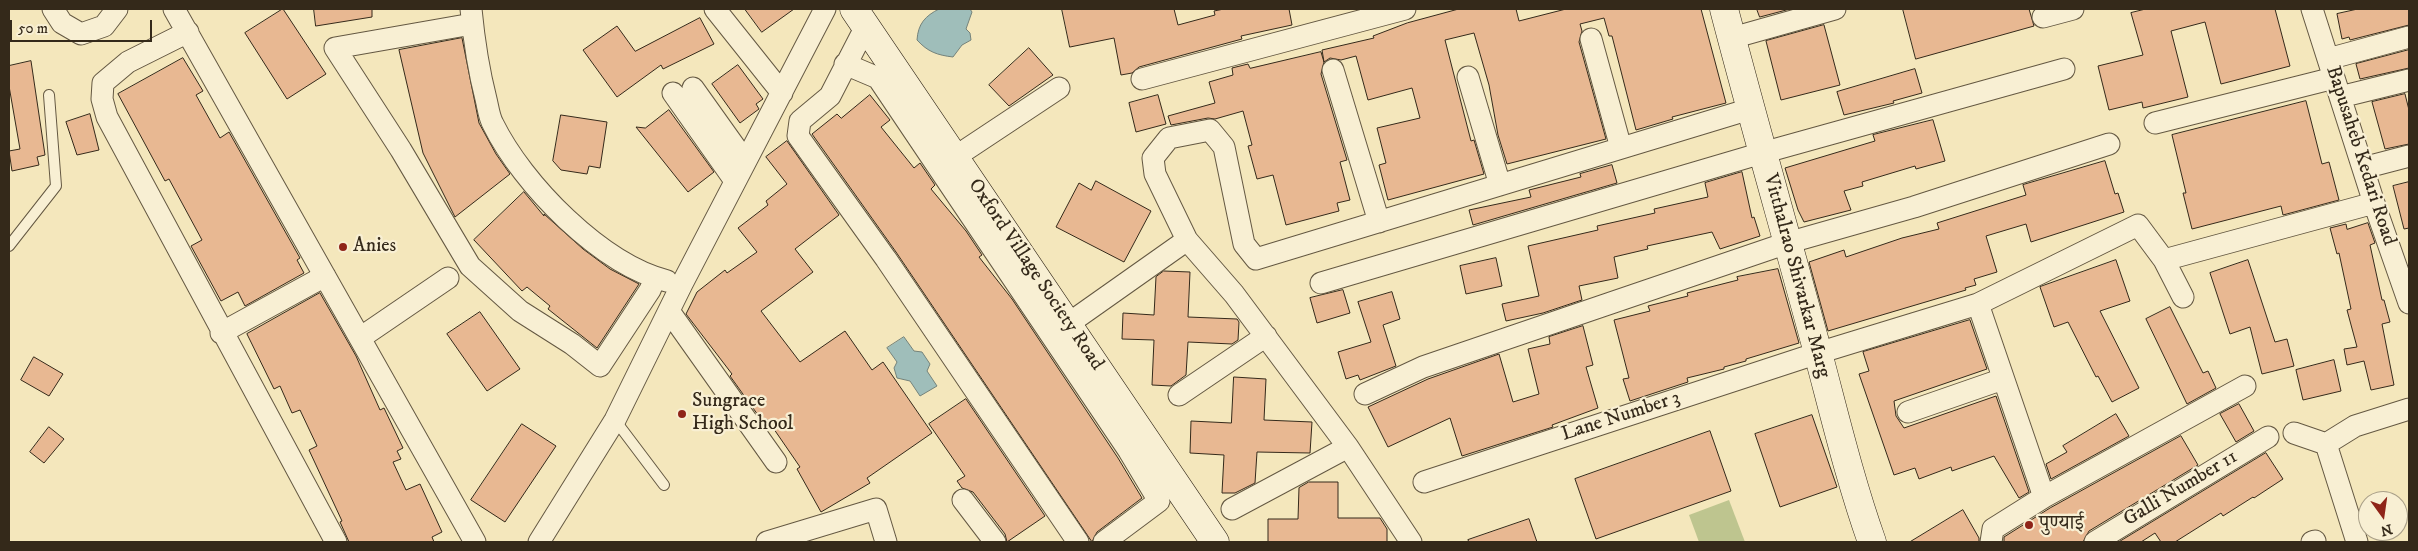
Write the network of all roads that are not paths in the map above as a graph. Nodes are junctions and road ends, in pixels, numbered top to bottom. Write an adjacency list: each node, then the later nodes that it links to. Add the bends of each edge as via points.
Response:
1 (52, 9): 2 (street, via 62,22 81,34 104,26)
2 (117, 9)
3 (174, 9): 14 (street)
4 (715, 9): 26 (street)
5 (824, 9): 26 (street)
6 (1404, 9): 23 (street)
7 (1724, 9): 16 (street, Vitthalrao Shivarkar Marg)
8 (1835, 9): 16 (street)
9 (2073, 9): 12 (street)
10 (2312, 9): 22 (street, Bapusaheb Kedari Road)
11 (471, 16): 47 (street, via 475,56 492,123 523,174 590,239); 47 (street, via 335,48 470,266 520,311 600,366)
12 (2044, 17)
13 (860, 18): 18 (street); 34 (street, Oxford Village Society Road)
14 (188, 32): 45 (street); 55 (street, via 128,62 103,83 102,99 107,118)
15 (2409, 37): 22 (street)
16 (1732, 38): 28 (street, Vitthalrao Shivarkar Marg)
17 (1592, 39): 31 (street)
18 (847, 60): 73 (street, via 878,78 1129,451); 83 (street, via 830,96 800,121 798,136 886,259)
19 (2064, 69): 32 (street)
20 (1333, 70): 40 (street)
21 (1468, 77): 38 (street)
22 (2334, 78): 24 (street); 29 (street); 36 (street, Bapusaheb Kedari Road)
23 (1142, 79)
24 (2409, 80)
25 (1059, 88): 34 (street)
26 (782, 93): 35 (street)
27 (49, 95): 43 (lane, via 56,186)
28 (1750, 109): 31 (street); 32 (street, Vitthalrao Shivarkar Marg)
29 (2155, 123)
30 (2109, 144): 42 (street)
31 (1621, 148): 38 (street)
32 (1762, 153): 42 (street, Vitthalrao Shivarkar Marg); 48 (street)
33 (2409, 156): 36 (street)
34 (955, 157): 54 (street, Oxford Village Society Road)
35 (746, 161): 37 (street); 37 (street, via 683,91)
36 (2363, 168): 39 (street, Bapusaheb Kedari Road)
37 (735, 181): 49 (street)
38 (1500, 185): 40 (street)
39 (2374, 203): 44 (street); 51 (street, Bapusaheb Kedari Road)
40 (1379, 222): 41 (street, via 1256,259 1244,244 1224,147 1210,130 1169,138 1153,158 1155,174)
41 (1187, 240): 54 (street); 56 (street)
42 (1787, 243): 58 (street, Vitthalrao Shivarkar Marg); 61 (street, via 1423,367)
43 (9, 246)
44 (2164, 260): 50 (street); 52 (street, Lane Number 3, via 2138,225)
45 (325, 276): 55 (street); 57 (street)
46 (448, 278): 57 (street)
47 (655, 278): 49 (street)
48 (1321, 283)
49 (682, 284): 53 (street)
50 (2183, 298)
51 (2409, 303)
52 (1978, 304): 58 (street, Lane Number 3); 59 (street)
53 (668, 311): 65 (street); 70 (street)
54 (1068, 324): 73 (street, Oxford Village Society Road)
55 (221, 333): 77 (street)
56 (1266, 336): 62 (street); 69 (street)
57 (360, 338): 78 (street)
58 (1818, 353): 71 (street, Lane Number 3); 87 (street, Vitthalrao Shivarkar Marg, via 1843,455)
59 (2003, 379): 64 (street); 74 (street)
60 (2245, 386): 74 (street)
61 (1365, 394)
62 (1179, 395)
63 (2409, 409): 68 (street, via 2355,426)
64 (1908, 412)
65 (615, 420): 72 (lane); 79 (street)
66 (2294, 433): 68 (street)
67 (2268, 437): 89 (street, Galli Number 11)
68 (2326, 444): 90 (street)
69 (1348, 447): 76 (street); 86 (street)
70 (776, 462)
71 (1424, 482)
72 (664, 485)
73 (1169, 494): 84 (street); 85 (street, Oxford Village Society Road)
74 (2044, 497): 88 (street, via 1992,529)
75 (963, 500): 82 (street)
76 (1232, 509)
77 (336, 542)
78 (475, 542)
79 (539, 542)
80 (767, 542): 81 (street, via 876,509)
81 (886, 542)
82 (995, 542)
83 (1078, 542)
84 (1104, 542)
85 (1215, 542)
86 (1411, 542)
87 (1872, 542)
88 (1991, 542)
89 (2095, 542)
90 (2357, 542)

